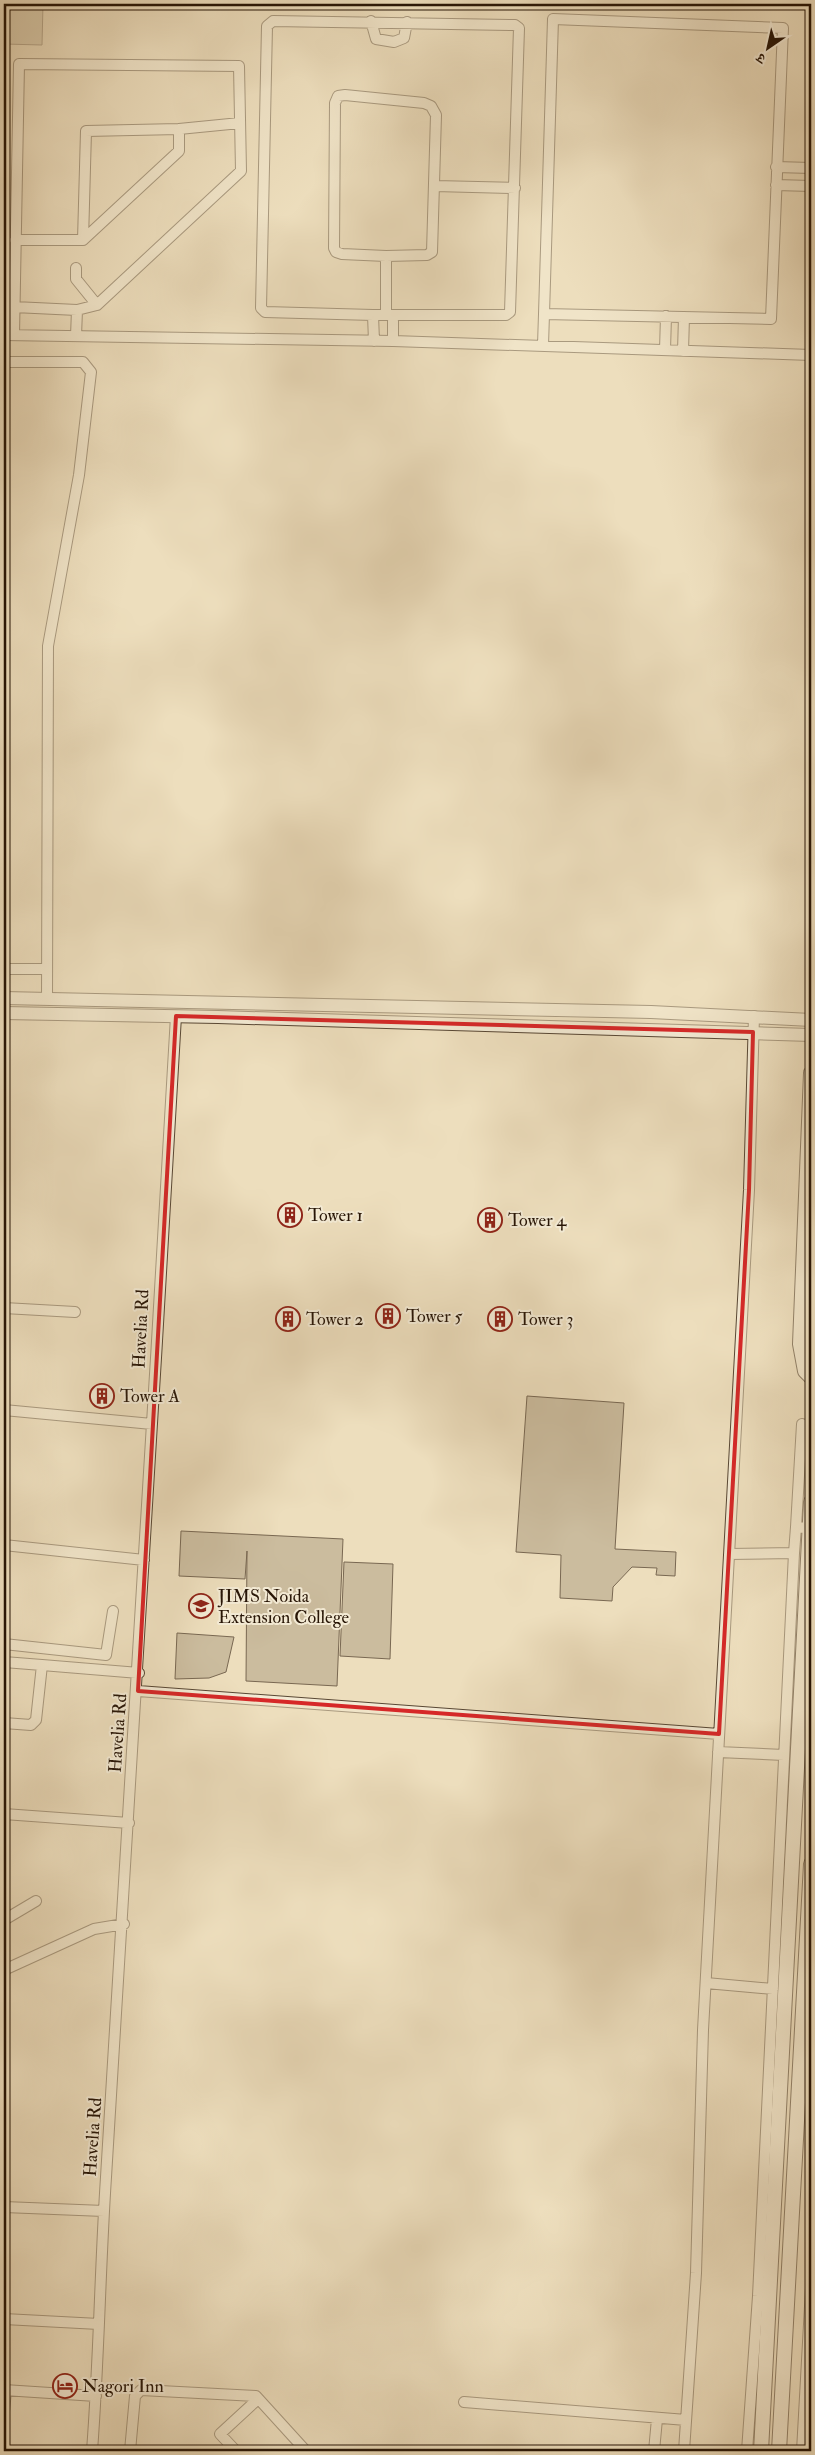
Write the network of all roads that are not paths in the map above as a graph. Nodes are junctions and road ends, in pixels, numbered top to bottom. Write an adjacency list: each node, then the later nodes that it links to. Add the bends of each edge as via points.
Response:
1 (371, 21): 2 (street); 2 (street, via 376,39 394,42 404,38); 19 (street, via 273,20 267,26 262,308 264,312)
2 (407, 22): 10 (street, via 512,24 518,27)
3 (240, 123): 4 (street); 11 (street, via 239,66 19,64); 15 (street, via 241,171)
4 (179, 129): 12 (street, via 179,151); 12 (street, via 86,131)
5 (776, 167): 6 (street); 7 (street); 18 (street, via 783,28 553,20)
6 (811, 168)
7 (776, 185): 9 (street); 21 (street, via 771,319)
8 (435, 186): 10 (street); 13 (street, via 432,252 428,256); 13 (street, via 436,115 431,106 338,96 335,103 334,248 342,254)
9 (811, 186)
10 (515, 188): 22 (street, via 512,307 509,314)
11 (16, 240): 12 (street); 16 (street)
12 (83, 240)
13 (386, 256): 22 (street)
14 (76, 268): 15 (street, via 76,279)
15 (97, 305): 17 (street)
16 (14, 307): 17 (street); 23 (street)
17 (78, 310): 24 (street)
18 (544, 314): 20 (street); 27 (street)
19 (373, 315): 22 (street); 25 (street)
20 (666, 316): 21 (street); 28 (street)
21 (684, 317): 29 (street)
22 (389, 318): 26 (street)
23 (9, 335): 24 (street)
24 (76, 336): 25 (street)
25 (374, 341): 26 (street)
26 (393, 341): 27 (street)
27 (543, 346): 28 (street)
28 (665, 350): 29 (street)
29 (682, 351): 30 (street)
30 (811, 355)
31 (4, 362): 33 (street, via 83,362 91,372 80,475 48,646)
32 (4, 969): 33 (street)
33 (47, 969): 35 (street)
34 (4, 998): 35 (street)
35 (47, 999): 36 (street)
36 (219, 1004): 39 (street); 40 (street)
37 (4, 1013): 38 (street)
38 (176, 1016): 40 (street); 50 (street, Havelia Rd)
39 (754, 1016): 41 (street); 42 (street)
40 (218, 1017): 42 (street)
41 (811, 1020)
42 (753, 1032): 43 (street); 56 (street, via 749,1190)
43 (811, 1035)
44 (811, 1073): 47 (main road, via 800,1344)
45 (4, 1308): 46 (street)
46 (75, 1312)
47 (808, 1374): 48 (main road)
48 (811, 1387)
49 (4, 1410): 50 (street)
50 (152, 1424): 57 (street, Havelia Rd)
51 (802, 1424): 53 (street)
52 (811, 1502): 53 (main road)
53 (803, 1528): 55 (street); 96 (main road)
54 (4, 1545): 57 (street)
55 (794, 1553): 56 (street); 67 (street)
56 (729, 1554): 65 (street)
57 (144, 1560): 62 (street, Havelia Rd)
58 (113, 1611): 59 (street, via 106,1655)
59 (4, 1644)
60 (4, 1662): 61 (street)
61 (42, 1665): 62 (street); 64 (street, via 36,1720 31,1725)
62 (139, 1673): 63 (street, Havelia Rd)
63 (138, 1691): 65 (street); 69 (street, Havelia Rd)
64 (4, 1723)
65 (719, 1734): 66 (street)
66 (718, 1752): 67 (street); 75 (street)
67 (784, 1755): 76 (street)
68 (4, 1814): 69 (street)
69 (129, 1823): 73 (street, Havelia Rd)
70 (811, 1864): 97 (main road)
71 (36, 1901): 72 (street)
72 (4, 1920)
73 (124, 1924): 74 (street, via 94,1929); 78 (street, Havelia Rd)
74 (4, 1970)
75 (706, 1983): 76 (street); 88 (street, via 696,2273)
76 (773, 1989): 95 (street)
77 (4, 2206): 78 (street)
78 (104, 2211): 81 (street, Havelia Rd)
79 (811, 2288): 98 (street)
80 (4, 2319): 81 (street)
81 (99, 2324): 83 (street, Havelia Rd)
82 (5, 2390): 83 (street); 86 (street)
83 (96, 2396): 89 (street, Havelia Rd)
84 (258, 2399): 90 (street, via 256,2396 141,2390 135,2396); 91 (street, via 220,2434); 92 (street)
85 (464, 2402): 87 (street)
86 (4, 2412)
87 (657, 2419): 88 (street); 93 (street)
88 (686, 2420): 94 (street)
89 (92, 2451)
90 (130, 2451)
91 (236, 2451)
92 (306, 2451)
93 (654, 2451)
94 (684, 2451)
95 (747, 2451)
96 (761, 2451)
97 (779, 2451)
98 (802, 2451)

